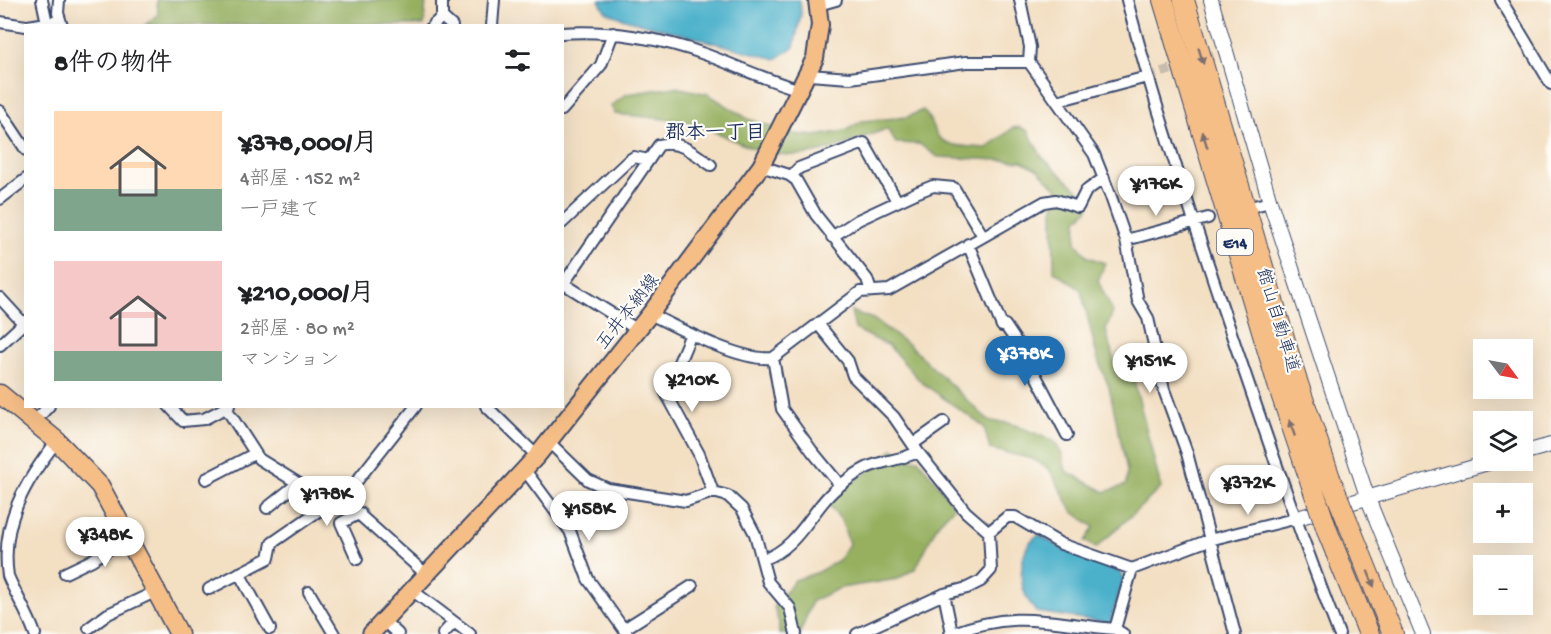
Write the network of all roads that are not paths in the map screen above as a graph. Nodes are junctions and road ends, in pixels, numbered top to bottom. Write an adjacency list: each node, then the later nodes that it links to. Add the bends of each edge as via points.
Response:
1 (42, 0): 15 (street)
2 (59, 0): 16 (street)
3 (442, 0): 13 (street)
4 (494, 0): 20 (street)
5 (836, 0): 12 (street)
6 (1020, 0): 24 (street, via 1030,47)
7 (1127, 0): 25 (street)
8 (1163, 0): 121 (highway, 館山自動車道 / E14, one-way to 8, bridge, via 1328,533 1274,374)
9 (1184, 0): 122 (highway, 館山自動車道 / E14, one-way to 122, bridge, via 1296,378 1330,478)
10 (1211, 0): 40 (street)
11 (1501, 0): 27 (street)
12 (818, 2): 26 (main road, 五井本納線, via 818,42)
13 (442, 17): 18 (street); 19 (street)
14 (0, 22): 21 (street)
15 (47, 23): 16 (street); 17 (street)
16 (60, 23)
17 (40, 24)
18 (434, 24)
19 (450, 24)
20 (492, 24)
21 (24, 26)
22 (564, 33): 23 (street)
23 (613, 33): 26 (street, via 705,54 765,80); 29 (street, via 601,65)
24 (1029, 62): 26 (street, via 966,62); 28 (street)
25 (1147, 76): 28 (street); 44 (street)
26 (805, 82): 34 (main road, 五井本納線)
27 (1551, 84)
28 (1057, 100): 36 (street, via 1094,154)
29 (564, 108)
30 (0, 111): 31 (street)
31 (24, 147)
32 (649, 160): 33 (street, via 659,146 669,142); 43 (street, via 634,157 628,161); 49 (street)
33 (711, 165)
34 (761, 166): 35 (street); 52 (main road, 五井本納線)
35 (791, 177): 39 (street, via 799,168 864,143); 46 (street, via 803,188)
36 (1104, 178): 45 (street, via 1086,191 1078,207 1056,200 1044,202); 47 (street)
37 (24, 181): 38 (street)
38 (0, 199)
39 (897, 201): 45 (street, via 933,186 954,188); 46 (street)
40 (1270, 202): 41 (street); 82 (street)
41 (1250, 207)
42 (1208, 218): 44 (street)
43 (564, 221)
44 (1194, 221): 47 (street); 87 (street)
45 (982, 236): 48 (street)
46 (832, 237): 50 (street, via 867,279)
47 (1126, 240): 90 (street, via 1138,301 1148,318 1164,390 1187,453)
48 (968, 244): 50 (street, via 890,290); 68 (street, via 1003,326 1025,356)
49 (564, 282): 55 (street)
50 (871, 291): 54 (street, via 860,292)
51 (0, 298): 53 (street)
52 (650, 314): 55 (main road, 五井本納線); 56 (street)
53 (24, 322): 57 (street)
54 (818, 324): 58 (street); 72 (street, via 848,361 853,376 894,417)
55 (638, 330): 70 (main road, 五井本納線)
56 (691, 334): 58 (street, via 760,360); 81 (street, via 666,393 699,454)
57 (0, 345)
58 (773, 358): 80 (street, via 782,409)
59 (0, 394): 66 (highway)
60 (47, 408): 66 (street)
61 (171, 408): 62 (street, via 183,421 204,419)
62 (225, 408)
63 (228, 408): 74 (street)
64 (414, 408): 83 (street)
65 (488, 408): 75 (street)
66 (34, 422): 69 (highway)
67 (944, 422): 72 (street)
68 (1066, 435)
69 (57, 441): 89 (highway, via 100,486); 109 (street, via 10,504 0,546 7,575)
70 (549, 442): 75 (main road, 五井本納線); 81 (street, via 588,480 608,489 686,501)
71 (1551, 445): 73 (street)
72 (915, 448): 80 (street, via 903,459 872,465); 88 (street, via 966,512)
73 (1533, 450)
74 (254, 454): 78 (street); 79 (street)
75 (537, 456): 77 (main road, 五井本納線)
76 (1473, 467): 82 (street)
77 (524, 469): 96 (main road, 五井本納線); 107 (street, via 570,531 588,579)
78 (206, 479)
79 (297, 484): 84 (street); 85 (street)
80 (840, 485): 92 (street, via 797,535)
81 (713, 492): 92 (street, via 722,492 742,509)
82 (1368, 498): 87 (street); 123 (street)
83 (344, 501): 84 (street); 86 (street)
84 (330, 502): 95 (street, via 272,543 269,558)
85 (267, 508)
86 (360, 513): 91 (street, via 341,523); 96 (street)
87 (1294, 519): 90 (street); 120 (street)
88 (989, 532): 93 (street, via 1007,517 1015,517 1061,544); 102 (street, via 991,570 967,588)
89 (129, 536): 94 (street); 99 (highway)
90 (1209, 540): 93 (street); 119 (street)
91 (357, 559)
92 (764, 559): 116 (street, via 768,582 790,608)
93 (1132, 569): 108 (street)
94 (65, 573)
95 (239, 573): 98 (street); 106 (street)
96 (428, 576): 100 (main road, 五井本納線)
97 (692, 586): 107 (street)
98 (209, 589)
99 (157, 591): 105 (street, via 108,614); 110 (highway)
100 (413, 591): 103 (main road, 五井本納線); 104 (street)
101 (309, 592): 111 (street)
102 (944, 594): 117 (street); 118 (street)
103 (384, 621): 112 (main road, 五井本納線); 113 (street)
104 (454, 622): 114 (street); 115 (street)
105 (89, 628)
106 (270, 629)
107 (625, 632)
108 (1119, 632): 118 (street, via 1029,618 1000,620)
109 (35, 634)
110 (179, 634)
111 (334, 634)
112 (371, 634)
113 (398, 634)
114 (443, 634)
115 (470, 634)
116 (796, 634)
117 (857, 634)
118 (951, 634)
119 (1235, 634)
120 (1339, 634)
121 (1369, 634)
122 (1393, 634)
123 (1423, 634)

